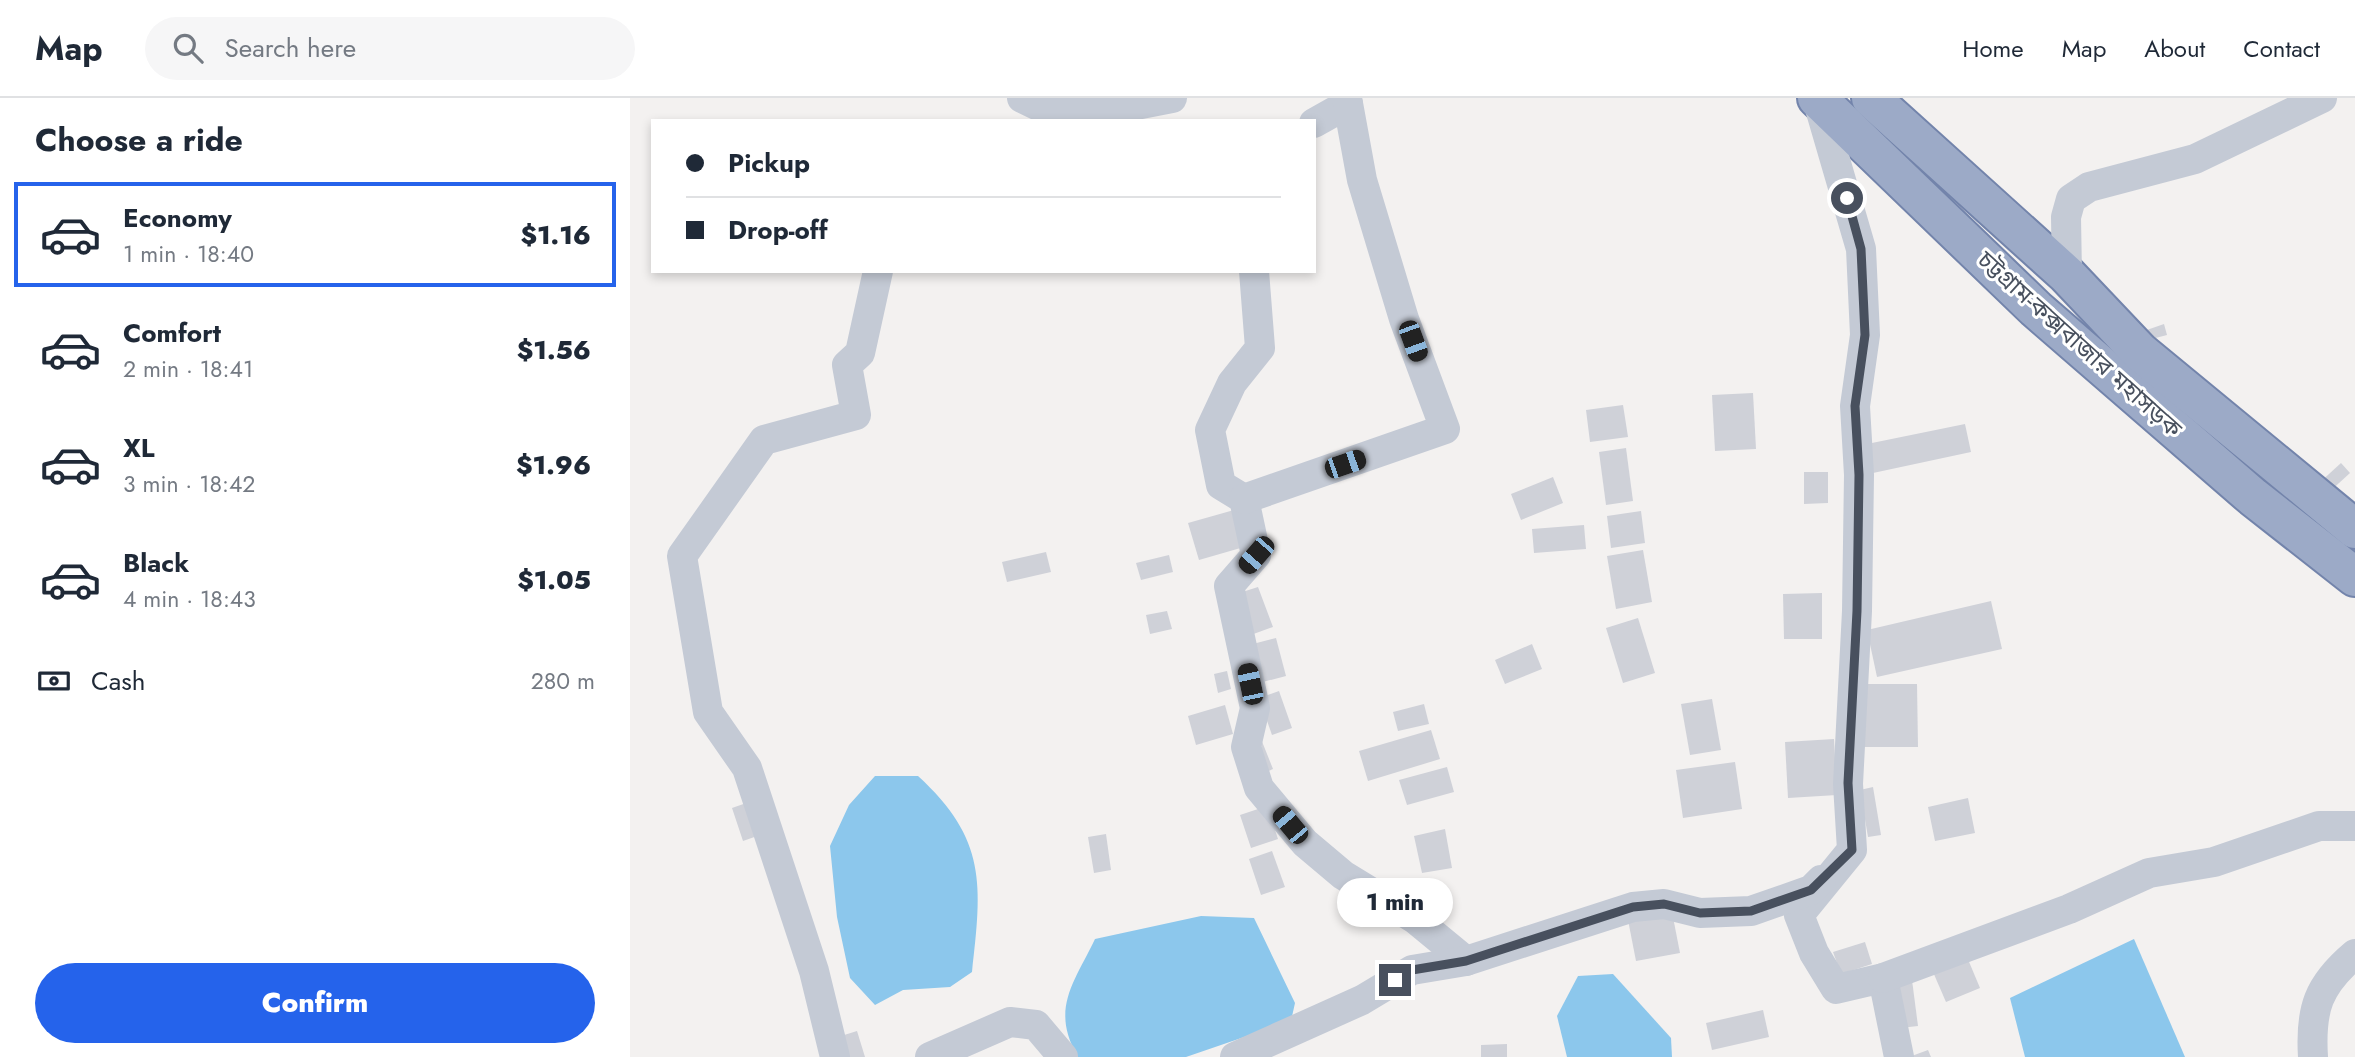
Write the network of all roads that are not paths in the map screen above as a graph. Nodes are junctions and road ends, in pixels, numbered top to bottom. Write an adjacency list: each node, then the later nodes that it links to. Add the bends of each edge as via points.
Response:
1 (1005, 98): 8 (street)
2 (1022, 98): 3 (street, via 1051,112)
3 (1172, 98)
4 (1817, 98): 15 (highway, চট্টগ্রাম-কক্সবাজার মহাসড়ক, via 2036,309 2253,497); 17 (street, via 1861,249 1865,335 1855,406 1859,475 1848,783)
5 (1871, 98): 12 (highway, চট্টগ্রাম-কক্সবাজার মহাসড়ক)
6 (2322, 98): 12 (street, via 2195,159 2089,187 2071,199 2066,218)
7 (1348, 101): 9 (street); 13 (street, via 1362,180 1404,319 1445,429)
8 (1015, 119)
9 (1316, 121)
10 (878, 273): 21 (street, via 860,353 847,365 856,415 764,440 682,555 708,712 747,768 814,971)
11 (1254, 273): 13 (street, via 1260,348 1232,383 1210,430 1221,485)
12 (2067, 275): 14 (highway, চট্টগ্রাম-কক্সবাজার মহাসড়ক, via 2140,352)
13 (1244, 499): 19 (street, via 1256,555 1229,586 1255,708 1246,747 1259,788 1305,843 1343,875 1415,919)
14 (2355, 529)
15 (2355, 577)
16 (2355, 826): 20 (street, via 2319,826 2214,862 2149,873 2069,909)
17 (1852, 850): 19 (street, via 1811,890 1751,911 1700,913 1664,904 1633,907); 20 (street, via 1799,915 1814,953 1836,989)
18 (2355, 954): 26 (street, via 2331,974 2316,1001)
19 (1466, 961): 24 (street, via 1412,970 1362,1000)
20 (1883, 978): 25 (street)
21 (835, 1057)
22 (930, 1057): 23 (street, via 1010,1022 1037,1025)
23 (1063, 1057)
24 (1235, 1057)
25 (1899, 1057)
26 (2313, 1057)

